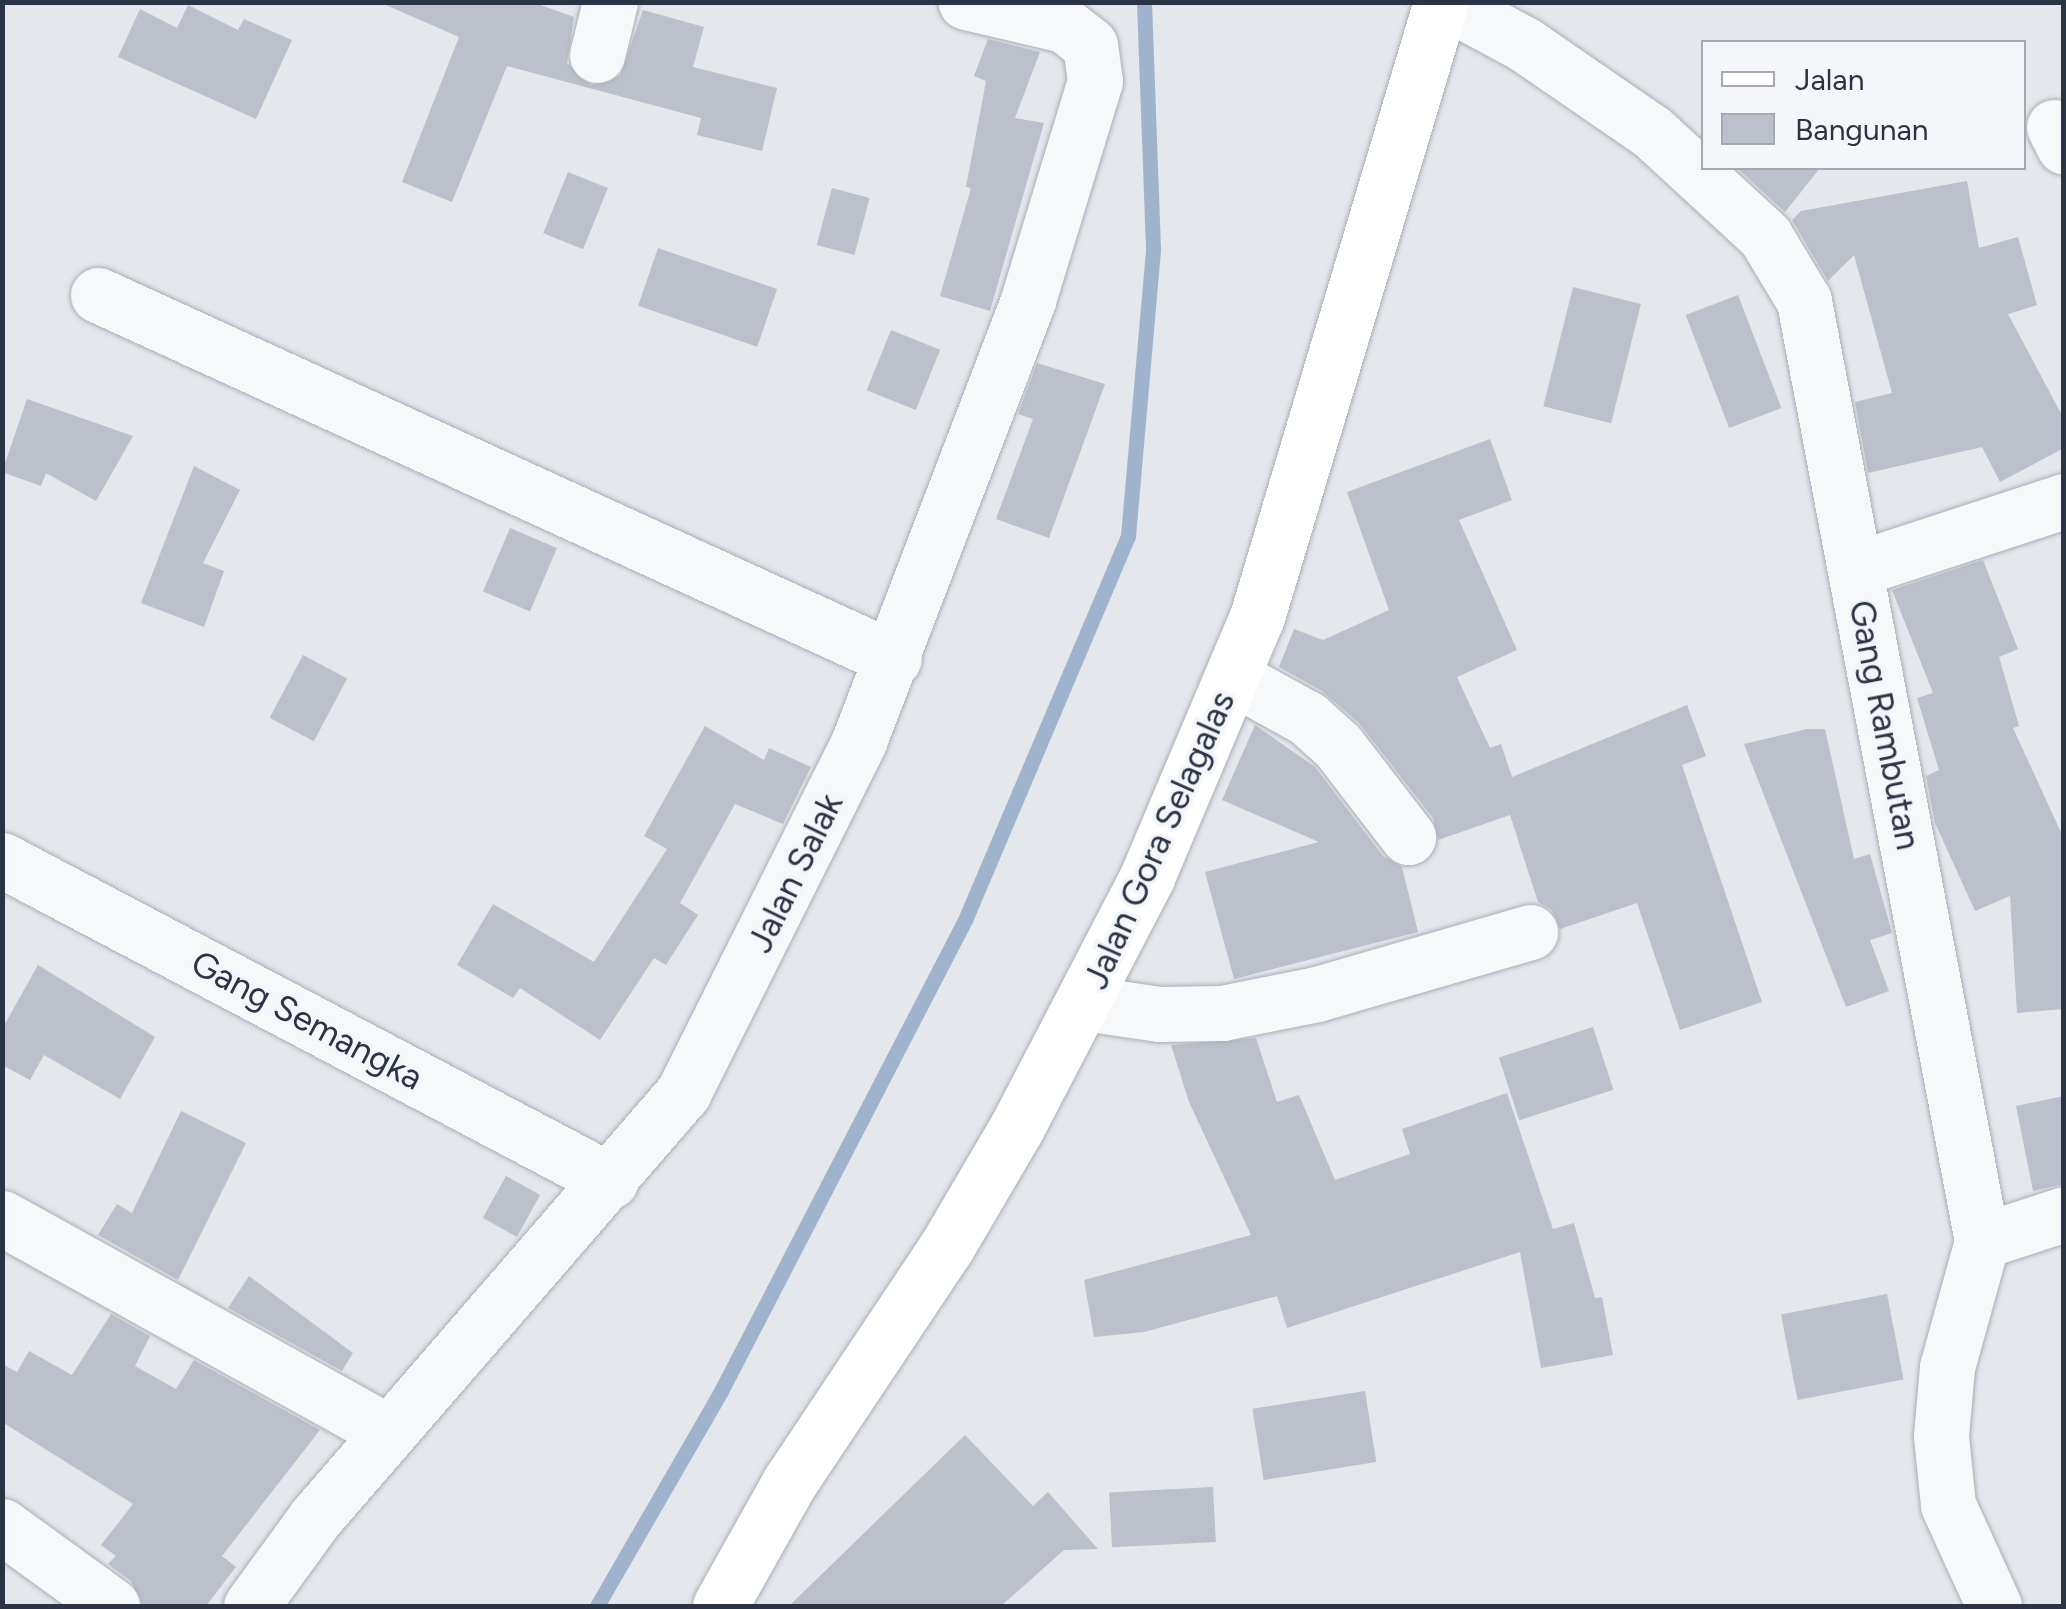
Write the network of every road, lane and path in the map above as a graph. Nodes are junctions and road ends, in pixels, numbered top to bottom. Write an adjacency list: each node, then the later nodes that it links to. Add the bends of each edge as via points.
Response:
1 (610, 2): 4 (street)
2 (966, 2): 8 (street, Jalan Salak, via 1064,25 1090,45 1096,81 1028,300)
3 (1444, 2): 7 (street, Gang Rambutan, via 1524,44 1652,132 1782,255 1810,326); 9 (street, Jalan Gora Selagalas)
4 (596, 55)
5 (98, 295): 8 (street)
6 (2064, 501): 7 (street)
7 (1856, 568): 17 (street, Gang Rambutan)
8 (894, 659): 14 (street, Jalan Salak, via 727,1013 683,1093)
9 (1232, 677): 10 (street, via 1307,718 1338,746); 13 (street, Jalan Gora Selagalas, via 1147,877)
10 (1408, 836)
11 (2, 860): 14 (street, Gang Semangka)
12 (1530, 932): 13 (street, via 1317,994 1222,1013 1159,1014)
13 (1084, 1003): 22 (street, Jalan Gora Selagalas, via 946,1248 789,1483)
14 (611, 1180): 18 (street, Jalan Salak)
15 (2064, 1214): 17 (street)
16 (2, 1218): 18 (street)
17 (1982, 1242): 23 (street, Gang Rambutan, via 1947,1367 1941,1436 1948,1505)
18 (388, 1432): 21 (street, Jalan Salak)
19 (2, 1526): 20 (street)
20 (112, 1606)
21 (251, 1606)
22 (720, 1606)
23 (1994, 1606)

